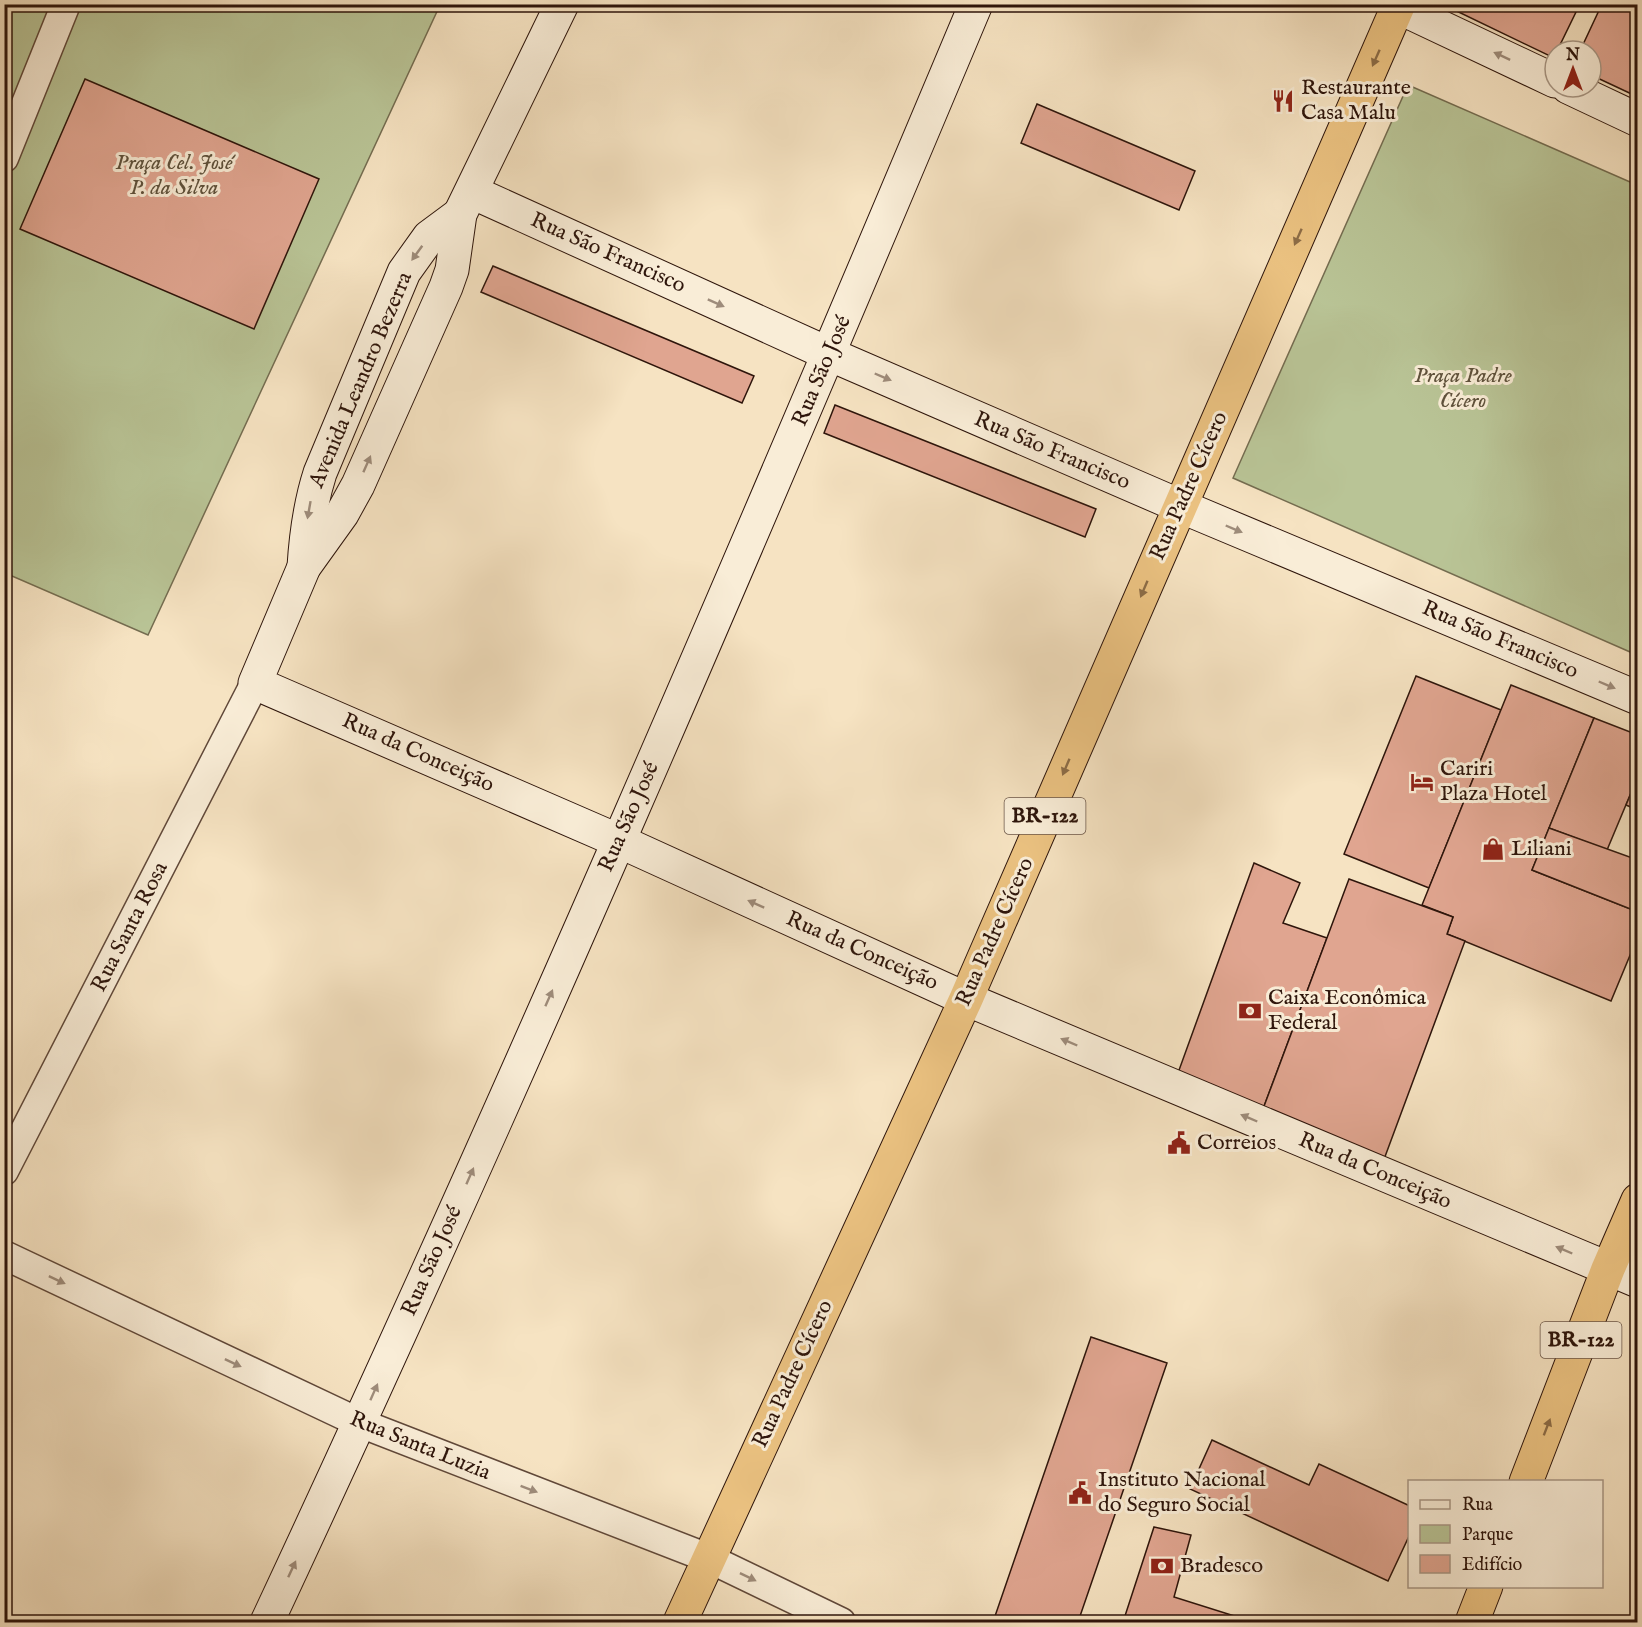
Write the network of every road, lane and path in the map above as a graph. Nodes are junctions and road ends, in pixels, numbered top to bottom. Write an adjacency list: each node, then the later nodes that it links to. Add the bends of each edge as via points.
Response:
1 (66, 4): 8 (street)
2 (561, 4): 9 (street, Avenida Leandro Bezerra)
3 (976, 4): 10 (street, Rua São José)
4 (1396, 5): 5 (street, one-way to 4); 11 (highway, Rua Padre Cícero / BR-122, one-way to 11)
5 (1543, 75)
6 (1593, 99): 7 (street)
7 (1638, 120)
8 (4, 158)
9 (466, 203): 10 (street, Rua São Francisco, one-way to 10); 12 (street, Avenida Leandro Bezerra, one-way to 9, via 358,485 446,287); 12 (street, Avenida Leandro Bezerra, one-way to 12, via 429,237 404,272 320,473 306,526)
10 (829, 354): 11 (street, Rua São Francisco, one-way to 11); 15 (street, Rua São José)
11 (1180, 506): 14 (street, Rua São Francisco, one-way to 14); 16 (highway, Rua Padre Cícero / BR-122, one-way to 16)
12 (304, 567): 13 (street, Avenida Leandro Bezerra)
13 (255, 683): 15 (street, Rua da Conceição); 17 (street, Rua Santa Rosa)
14 (1638, 698)
15 (619, 841): 16 (street, Rua da Conceição, one-way to 15); 21 (street, Rua São José, one-way to 15)
16 (966, 999): 20 (street, Rua da Conceição, one-way to 16); 23 (highway, Rua Padre Cícero / BR-122)
17 (4, 1171)
18 (1638, 1200): 20 (highway, BR-122)
19 (4, 1255): 21 (street, Rua Santa Luzia, one-way to 21)
20 (1623, 1275): 22 (highway, BR-122, one-way to 20)
21 (360, 1424): 23 (street, Rua Santa Luzia, one-way to 23); 25 (street, Rua São José, one-way to 21)
22 (1527, 1480)
23 (708, 1558): 26 (highway, Rua Padre Cícero / BR-122); 27 (street, Rua Santa Luzia, one-way to 27)
24 (1486, 1588): 28 (highway)
25 (267, 1623)
26 (680, 1623)
27 (841, 1623)
28 (1472, 1623)

